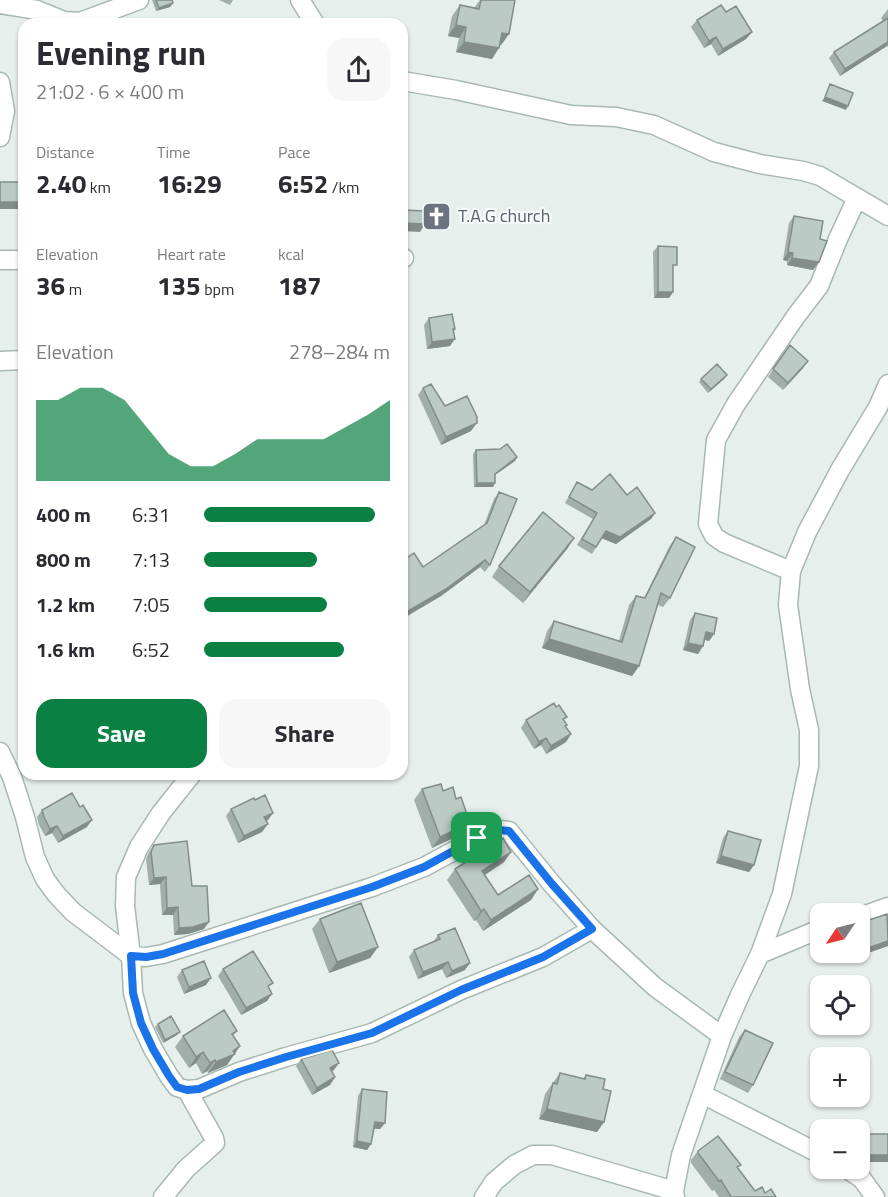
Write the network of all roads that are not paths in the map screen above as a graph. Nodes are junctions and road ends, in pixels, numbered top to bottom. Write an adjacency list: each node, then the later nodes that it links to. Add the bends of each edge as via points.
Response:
1 (139, 0): 5 (street)
2 (300, 0): 6 (street)
3 (0, 4): 4 (street, via 37,10)
4 (57, 18)
5 (91, 18)
6 (311, 18)
7 (0, 82): 9 (street, via 5,111)
8 (408, 82): 10 (street, via 571,115 654,124 714,152 820,176)
9 (0, 137)
10 (857, 198): 11 (street); 17 (street, via 819,286 736,404 716,440 708,524 714,536)
11 (888, 216)
12 (0, 260): 13 (street)
13 (18, 260)
14 (18, 360): 15 (street)
15 (0, 361)
16 (888, 384): 17 (street, via 807,532)
17 (791, 571): 24 (street, via 788,605 809,730 809,766 782,894)
18 (0, 752): 25 (street, via 45,879 73,912)
19 (187, 780): 25 (street, via 139,847 126,877)
20 (888, 907): 21 (street)
21 (870, 913)
22 (592, 929): 25 (street, via 509,831 499,830 424,867 372,887 163,954); 26 (street, via 655,987); 27 (street, via 543,957 461,990 372,1033)
23 (810, 933): 24 (street)
24 (760, 954): 26 (street)
25 (131, 956): 27 (street, via 133,993 141,1023 169,1076 177,1087)
26 (722, 1036): 28 (street)
27 (187, 1090): 32 (street, via 215,1143)
28 (702, 1094): 29 (street); 31 (street, via 681,1155)
29 (810, 1149)
30 (862, 1179): 34 (street)
31 (675, 1194): 33 (street, via 552,1155 533,1155 494,1182)
32 (163, 1197)
33 (484, 1197)
34 (875, 1197)

